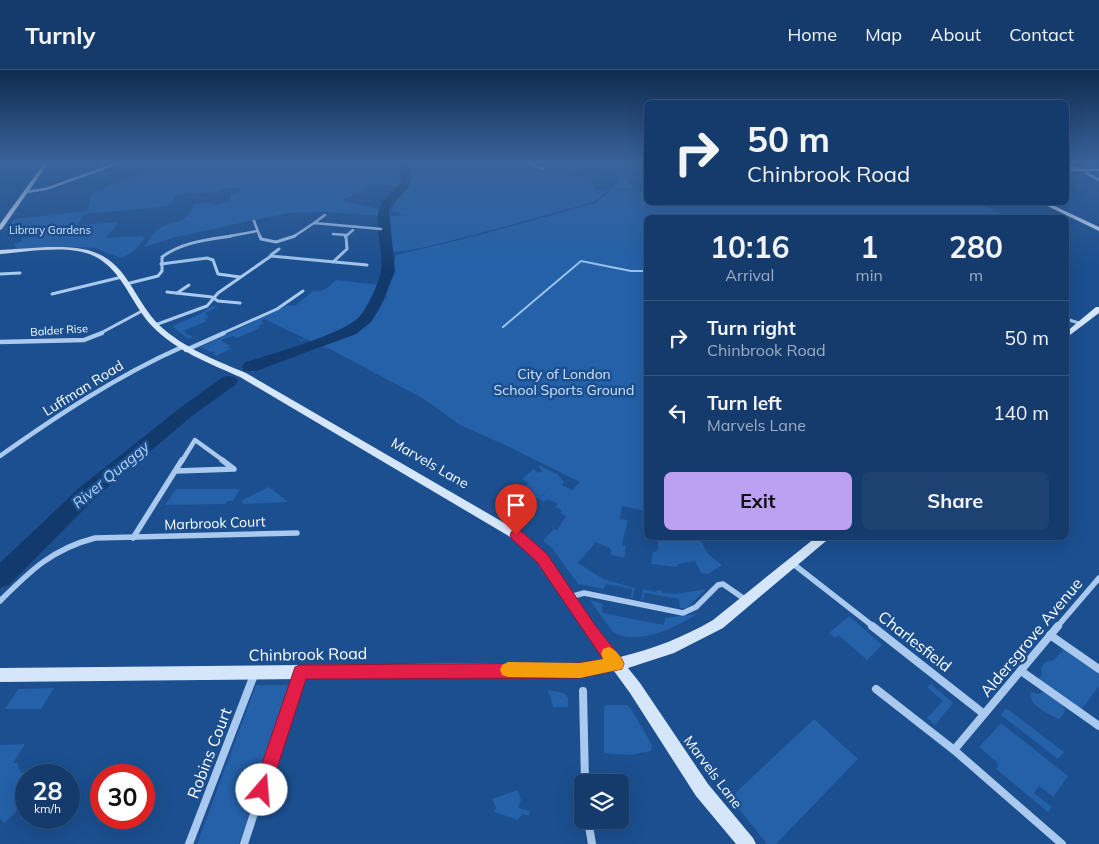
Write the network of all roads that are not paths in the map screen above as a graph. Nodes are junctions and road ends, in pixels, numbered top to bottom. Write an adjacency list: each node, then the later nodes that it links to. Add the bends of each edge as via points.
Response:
1 (22, 198): 9 (street)
2 (1047, 205): 5 (street)
3 (325, 215): 8 (street)
4 (1069, 215): 12 (street)
5 (1069, 215)
6 (254, 221): 14 (street)
7 (373, 222): 10 (street)
8 (314, 223): 10 (street); 14 (street, via 296,237 278,241 262,240)
9 (0, 228)
10 (367, 228): 11 (street)
11 (381, 229)
12 (1099, 229)
13 (352, 230): 16 (street)
14 (257, 232): 21 (street, via 182,245 166,253)
15 (333, 234): 16 (street)
16 (347, 235): 20 (street, via 344,238 348,247)
17 (279, 249): 19 (street)
18 (0, 252): 25 (street, Marvels Lane, via 88,252 112,263)
19 (271, 256): 20 (street); 26 (street)
20 (333, 262): 22 (street)
21 (161, 264): 26 (street, via 207,258 213,260 218,274); 27 (street, via 162,271 158,276)
22 (367, 265)
23 (20, 273): 24 (street)
24 (0, 274)
25 (122, 277): 27 (street, Marvels Lane); 32 (street)
26 (240, 277): 33 (street)
27 (126, 284): 36 (street, Marvels Lane)
28 (189, 285): 31 (street)
29 (303, 291): 42 (street, Luffman Road, via 280,307)
30 (167, 292): 31 (street)
31 (176, 293): 33 (street)
32 (52, 294)
33 (213, 298): 34 (street); 39 (street, via 196,312)
34 (240, 303)
35 (1099, 309): 38 (street)
36 (142, 311): 39 (street, Marvels Lane); 41 (street, Balder Rise, via 90,338)
37 (1069, 319): 38 (street)
38 (1082, 324): 40 (street)
39 (156, 325): 42 (street, Marvels Lane)
40 (1069, 334)
41 (0, 342)
42 (184, 349): 43 (street, Luffman Road, via 152,360 120,378); 50 (street, Marvels Lane, via 243,376 516,535 542,558)
43 (0, 456)
44 (176, 471): 44 (street, Marbrook Court, via 196,470 234,469 195,440); 46 (street, Marbrook Court)
45 (297, 533): 46 (street, Marbrook Court)
46 (133, 538): 52 (street, Marbrook Court, via 95,538 68,545 43,560)
47 (820, 540): 48 (street, Chinbrook Road)
48 (792, 564): 51 (street, Chinbrook Road); 62 (street, Charlesfield)
49 (1099, 578): 53 (street, Aldersgrove Avenue)
50 (568, 598): 51 (street, via 584,593 683,612 696,607 723,584); 54 (street, Marvels Lane)
51 (746, 600): 54 (street, Chinbrook Road, via 699,636 652,655)
52 (0, 601)
53 (1050, 636): 55 (street); 56 (street, Aldersgrove Avenue)
54 (616, 664): 58 (street, Chinbrook Road, via 580,671); 70 (street, Marvels Lane, via 702,790)
55 (1099, 669)
56 (1021, 671): 62 (street, Aldersgrove Avenue); 63 (street)
57 (255, 672): 58 (street, Chinbrook Road); 59 (street, Chinbrook Road); 67 (street, Robins Court)
58 (300, 672): 68 (street)
59 (0, 675)
60 (876, 689): 64 (street)
61 (583, 691): 65 (street)
62 (984, 714): 64 (street)
63 (1099, 726)
64 (954, 750): 71 (street)
65 (586, 774)
66 (590, 829): 69 (street)
67 (189, 844)
68 (244, 844)
69 (592, 844)
70 (747, 844)
71 (1062, 844)

